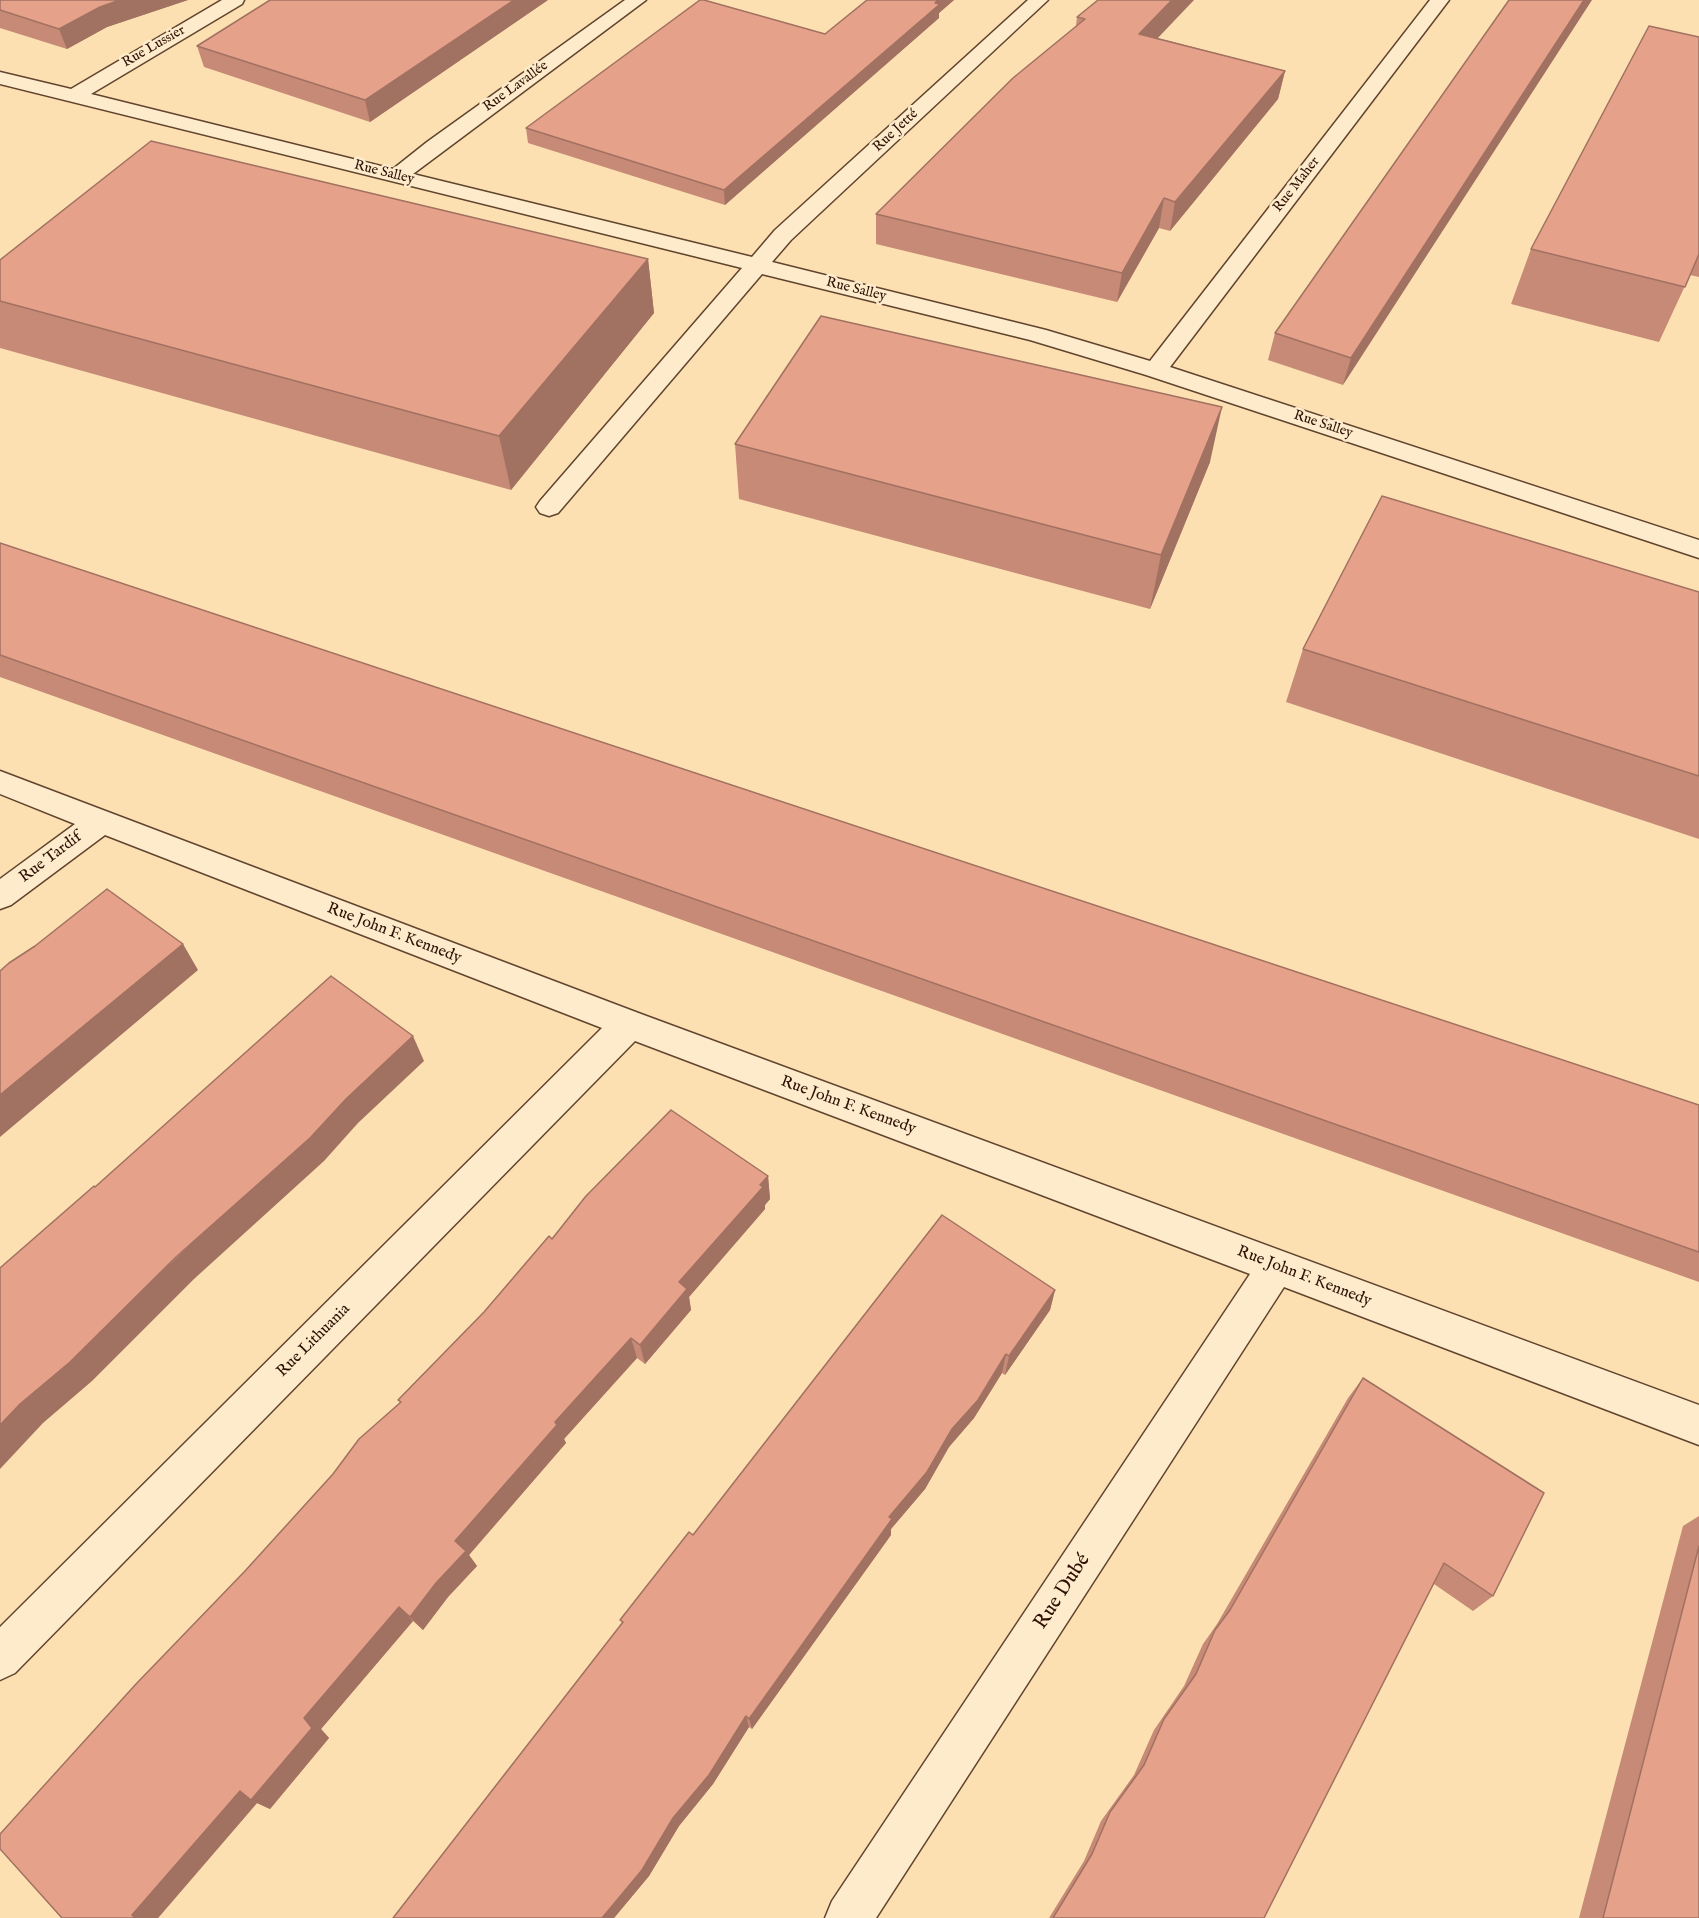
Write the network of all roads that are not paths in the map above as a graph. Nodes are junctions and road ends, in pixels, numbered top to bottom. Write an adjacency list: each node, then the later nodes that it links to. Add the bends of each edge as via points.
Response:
1 (235, 0): 6 (street, Rue Lussier)
2 (637, 0): 7 (street, Rue Lavallée)
3 (1039, 0): 8 (street, Rue Jetté, via 783,236)
4 (1440, 0): 9 (street, Rue Maher)
5 (0, 78): 6 (street, Rue Salley)
6 (74, 96): 7 (street, Rue Salley)
7 (397, 176): 8 (street, Rue Salley)
8 (757, 265): 9 (street, Rue Salley, via 985,321); 10 (street, Rue Jetté)
9 (1155, 370): 11 (street, Rue Salley)
10 (549, 507)
11 (1699, 549)
12 (0, 782): 13 (street, Rue John F. Kennedy)
13 (101, 820): 14 (street, Rue Tardif); 15 (street, Rue John F. Kennedy)
14 (0, 896)
15 (629, 1024): 16 (street, Rue John F. Kennedy); 18 (street, Rue Lithuania)
16 (1276, 1266): 17 (street, Rue John F. Kennedy); 19 (street, Rue Dubé)
17 (1699, 1425)
18 (0, 1658)
19 (849, 1918)

